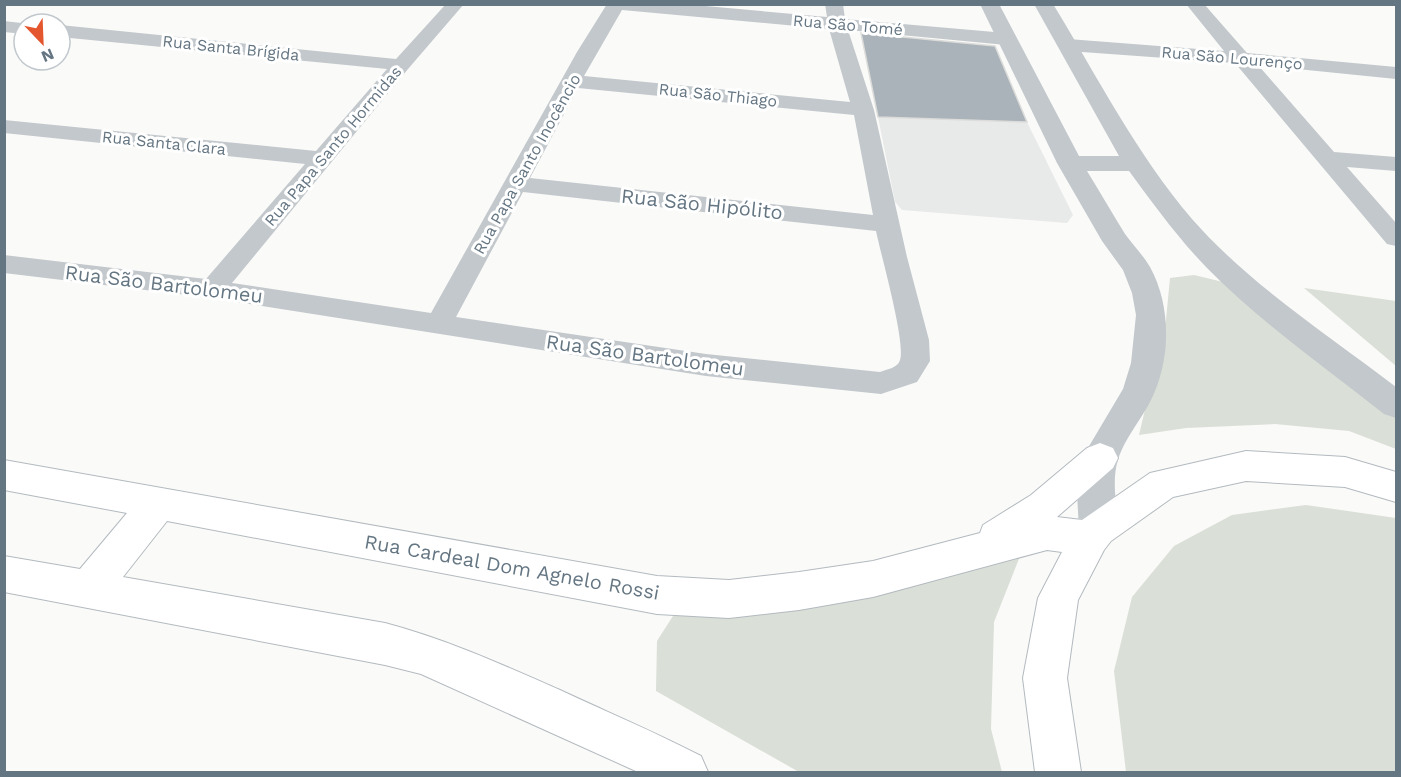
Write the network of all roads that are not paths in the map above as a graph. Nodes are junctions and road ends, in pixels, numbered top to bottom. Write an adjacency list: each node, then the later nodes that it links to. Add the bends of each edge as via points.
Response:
1 (456, 4): 11 (street, Rua Papa Santo Hormidas)
2 (617, 4): 6 (street, Rua São Tomé); 13 (street, Rua Papa Santo Inocêncio)
3 (989, 4): 8 (street)
4 (1043, 4): 9 (street)
5 (1194, 4): 10 (street)
6 (836, 14): 8 (street, Rua São Tomé); 14 (street, Rua São Bartolomeu)
7 (72, 32): 11 (street, Rua Santa Brígida)
8 (1006, 39): 18 (street)
9 (1068, 45): 10 (street, Rua São Lourenço); 19 (street)
10 (1240, 58): 12 (street, Rua São Lourenço); 16 (street)
11 (401, 65): 17 (street, Rua Papa Santo Hormidas)
12 (1396, 73)
13 (573, 81): 14 (street, Rua São Thiago); 21 (street, Rua Papa Santo Inocêncio)
14 (863, 110): 22 (street, Rua São Bartolomeu)
15 (4, 126): 17 (street, Rua Santa Clara)
16 (1327, 158): 20 (street); 23 (street)
17 (322, 159): 25 (street, Rua Papa Santo Hormidas)
18 (1070, 163): 19 (street); 28 (street, via 1136,268 1151,315 1147,363 1138,391)
19 (1136, 164): 27 (street, via 1183,225 1218,262)
20 (1396, 164)
21 (517, 184): 22 (street, Rua São Hipólito); 26 (street, Rua Papa Santo Inocêncio)
22 (887, 224): 26 (street, Rua São Bartolomeu, via 915,340 915,361 906,374 881,382 706,365)
23 (1396, 238)
24 (4, 264): 25 (street, Rua São Bartolomeu)
25 (212, 289): 26 (street, Rua São Bartolomeu)
26 (438, 324)
27 (1396, 405)
28 (1100, 458): 32 (street); 33 (main road, via 1044,506)
29 (4, 475): 31 (main road, Rua Cardeal Dom Agnelo Rossi)
30 (1396, 487): 32 (main road, via 1345,472 1246,466 1163,484)
31 (159, 503): 33 (main road, Rua Cardeal Dom Agnelo Rossi, via 657,596 729,599 799,591 873,579); 35 (main road)
32 (1094, 534): 33 (main road, Rua Cardeal Dom Agnelo Rossi, via 1047,533); 37 (main road, via 1058,598 1045,678)
33 (973, 552)
34 (4, 574): 35 (main road)
35 (87, 590): 36 (main road, via 423,654)
36 (685, 772)
37 (1058, 772)

